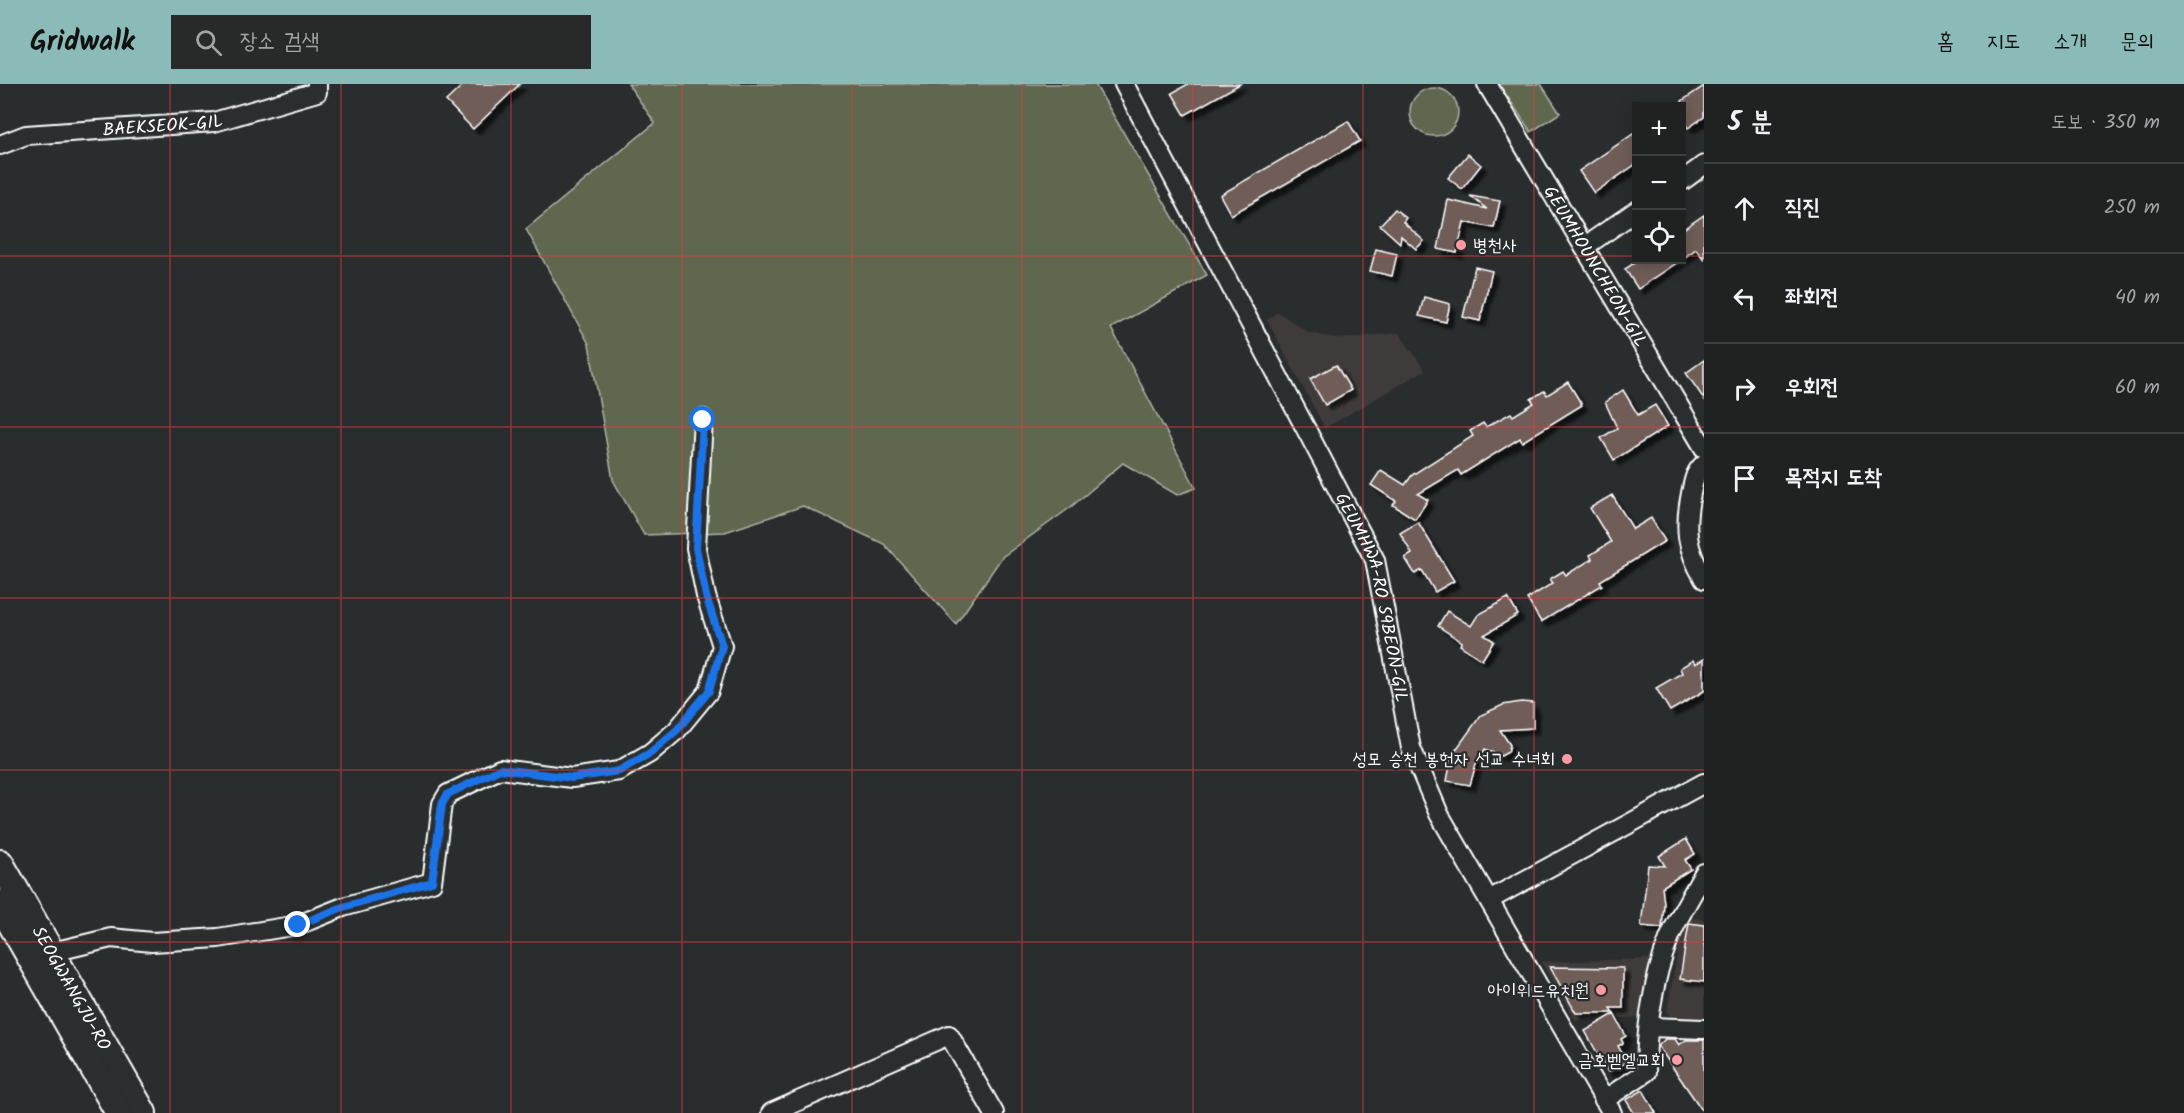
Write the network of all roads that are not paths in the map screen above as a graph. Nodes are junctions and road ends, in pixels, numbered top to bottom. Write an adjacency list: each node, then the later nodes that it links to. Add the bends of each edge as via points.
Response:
1 (317, 84): 4 (street, BAEKSEOK-GIL, via 317,92 214,122 27,135)
2 (1124, 84): 16 (street, GEUMHWA-RO 59BEON-GIL, via 1375,560 1411,748 1439,814)
3 (1487, 84): 8 (street, GEUMHOUNCHEON-GIL)
4 (0, 145)
5 (1704, 165): 6 (street)
6 (1686, 178)
7 (1632, 214): 8 (street)
8 (1584, 247): 10 (street, GEUMHOUNCHEON-GIL)
9 (703, 420): 18 (street, via 696,548 722,646 709,691 677,730 650,753 619,771 572,778 500,769 448,794 442,804 432,882 343,907 298,925 218,938 152,942 111,938)
10 (1704, 448)
11 (1704, 464): 12 (street, via 1695,472 1685,524 1690,549)
12 (1704, 579)
13 (1704, 783): 16 (street)
14 (0, 863): 18 (street, SEOGWANGJU-RO)
15 (1704, 873): 19 (street, via 1670,938 1658,975)
16 (1489, 900): 21 (street, GEUMHWA-RO 59BEON-GIL)
17 (0, 904): 18 (street, SEOGWANGJU-RO)
18 (41, 955): 22 (street, SEOGWANGJU-RO); 23 (street, SEOGWANGJU-RO)
19 (1650, 1027): 20 (street); 21 (street, via 1646,1072)
20 (1704, 1029)
21 (1608, 1107)
22 (119, 1113)
23 (143, 1113)
24 (771, 1113): 25 (street, via 950,1035)
25 (994, 1113)

